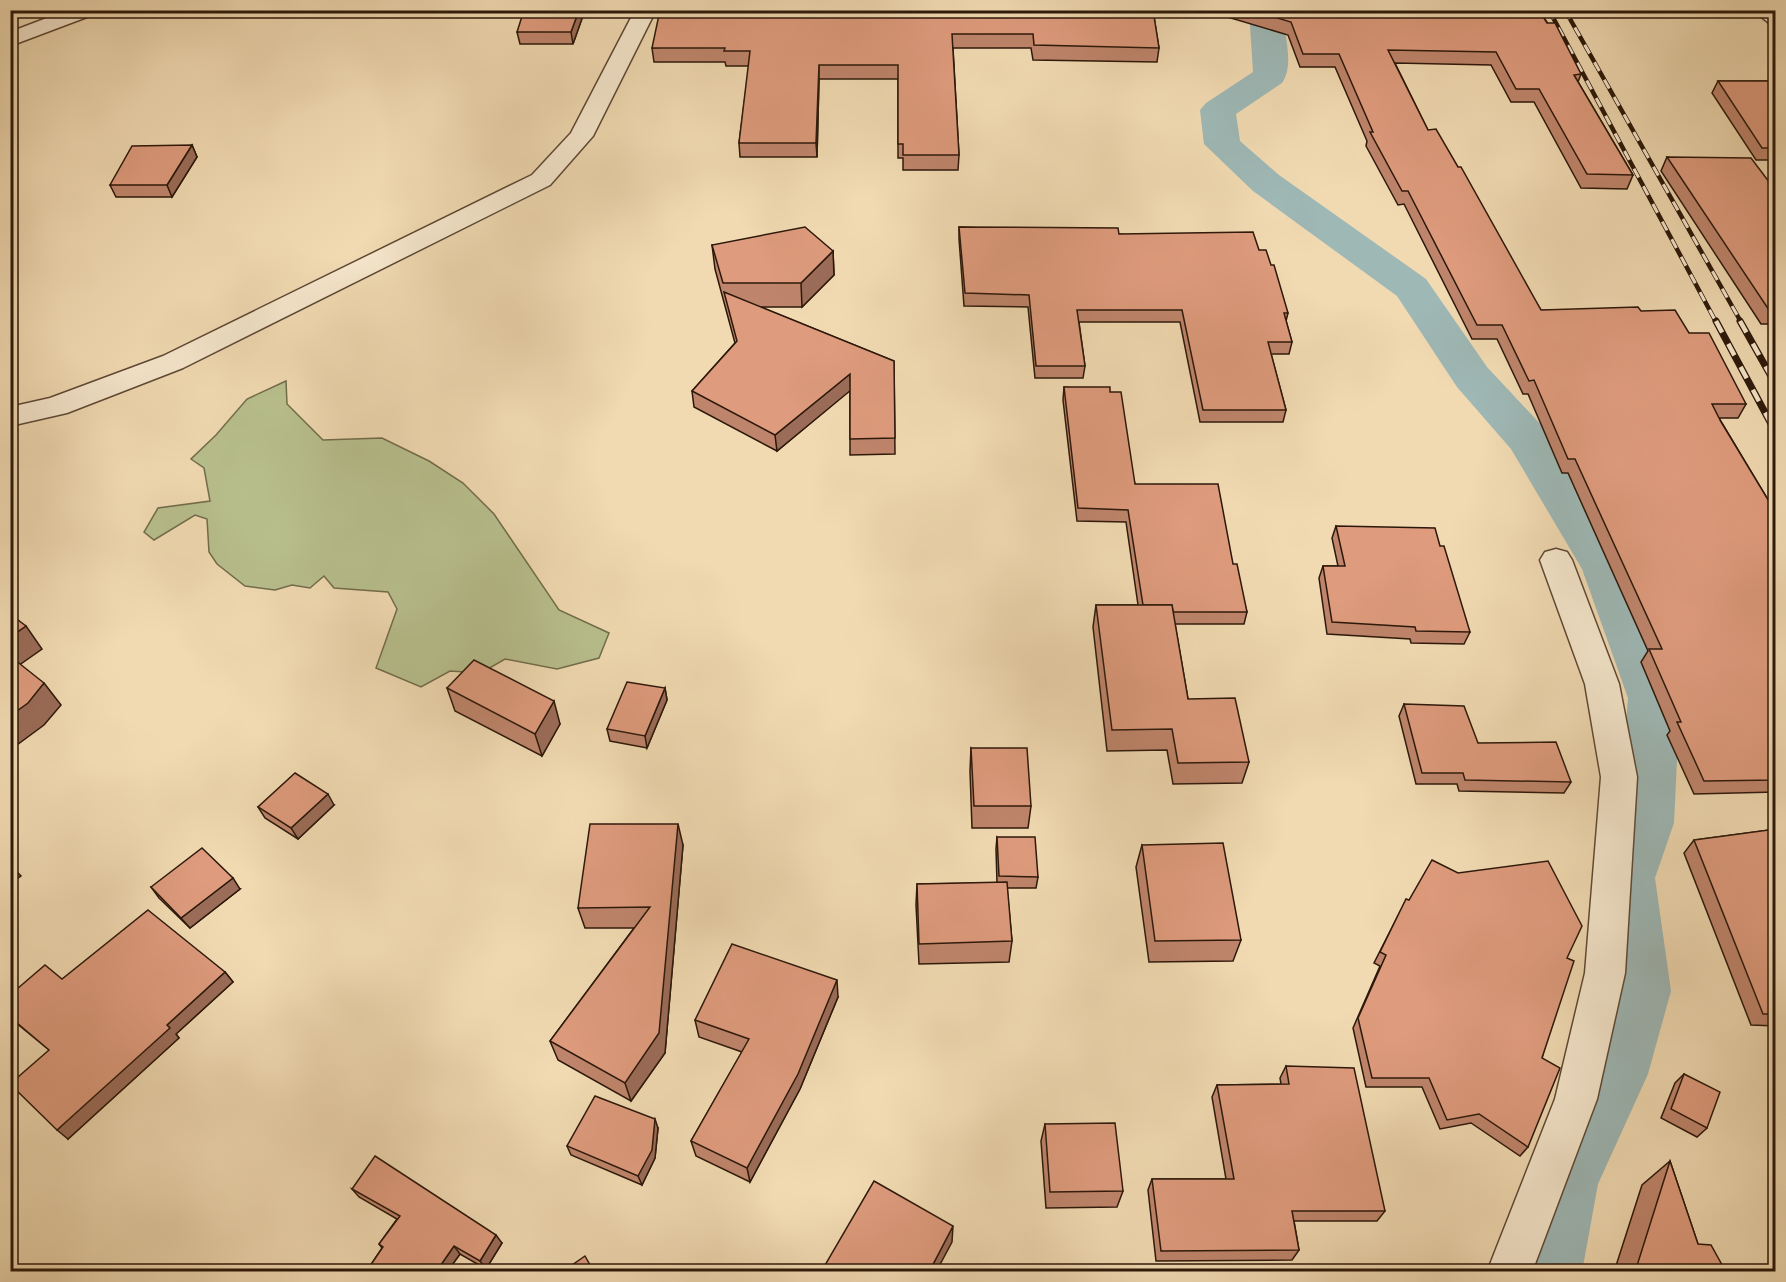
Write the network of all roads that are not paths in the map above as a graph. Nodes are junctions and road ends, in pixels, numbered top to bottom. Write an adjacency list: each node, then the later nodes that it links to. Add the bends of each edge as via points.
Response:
1 (88, 10): 5 (street)
2 (646, 10): 6 (street, via 581,136 541,180 173,362 57,406)
3 (1763, 10): 4 (street)
4 (1776, 19)
5 (10, 40)
6 (10, 417)
7 (1556, 560): 8 (street, via 1602,684 1619,777 1605,973 1576,1099)
8 (1509, 1272)

